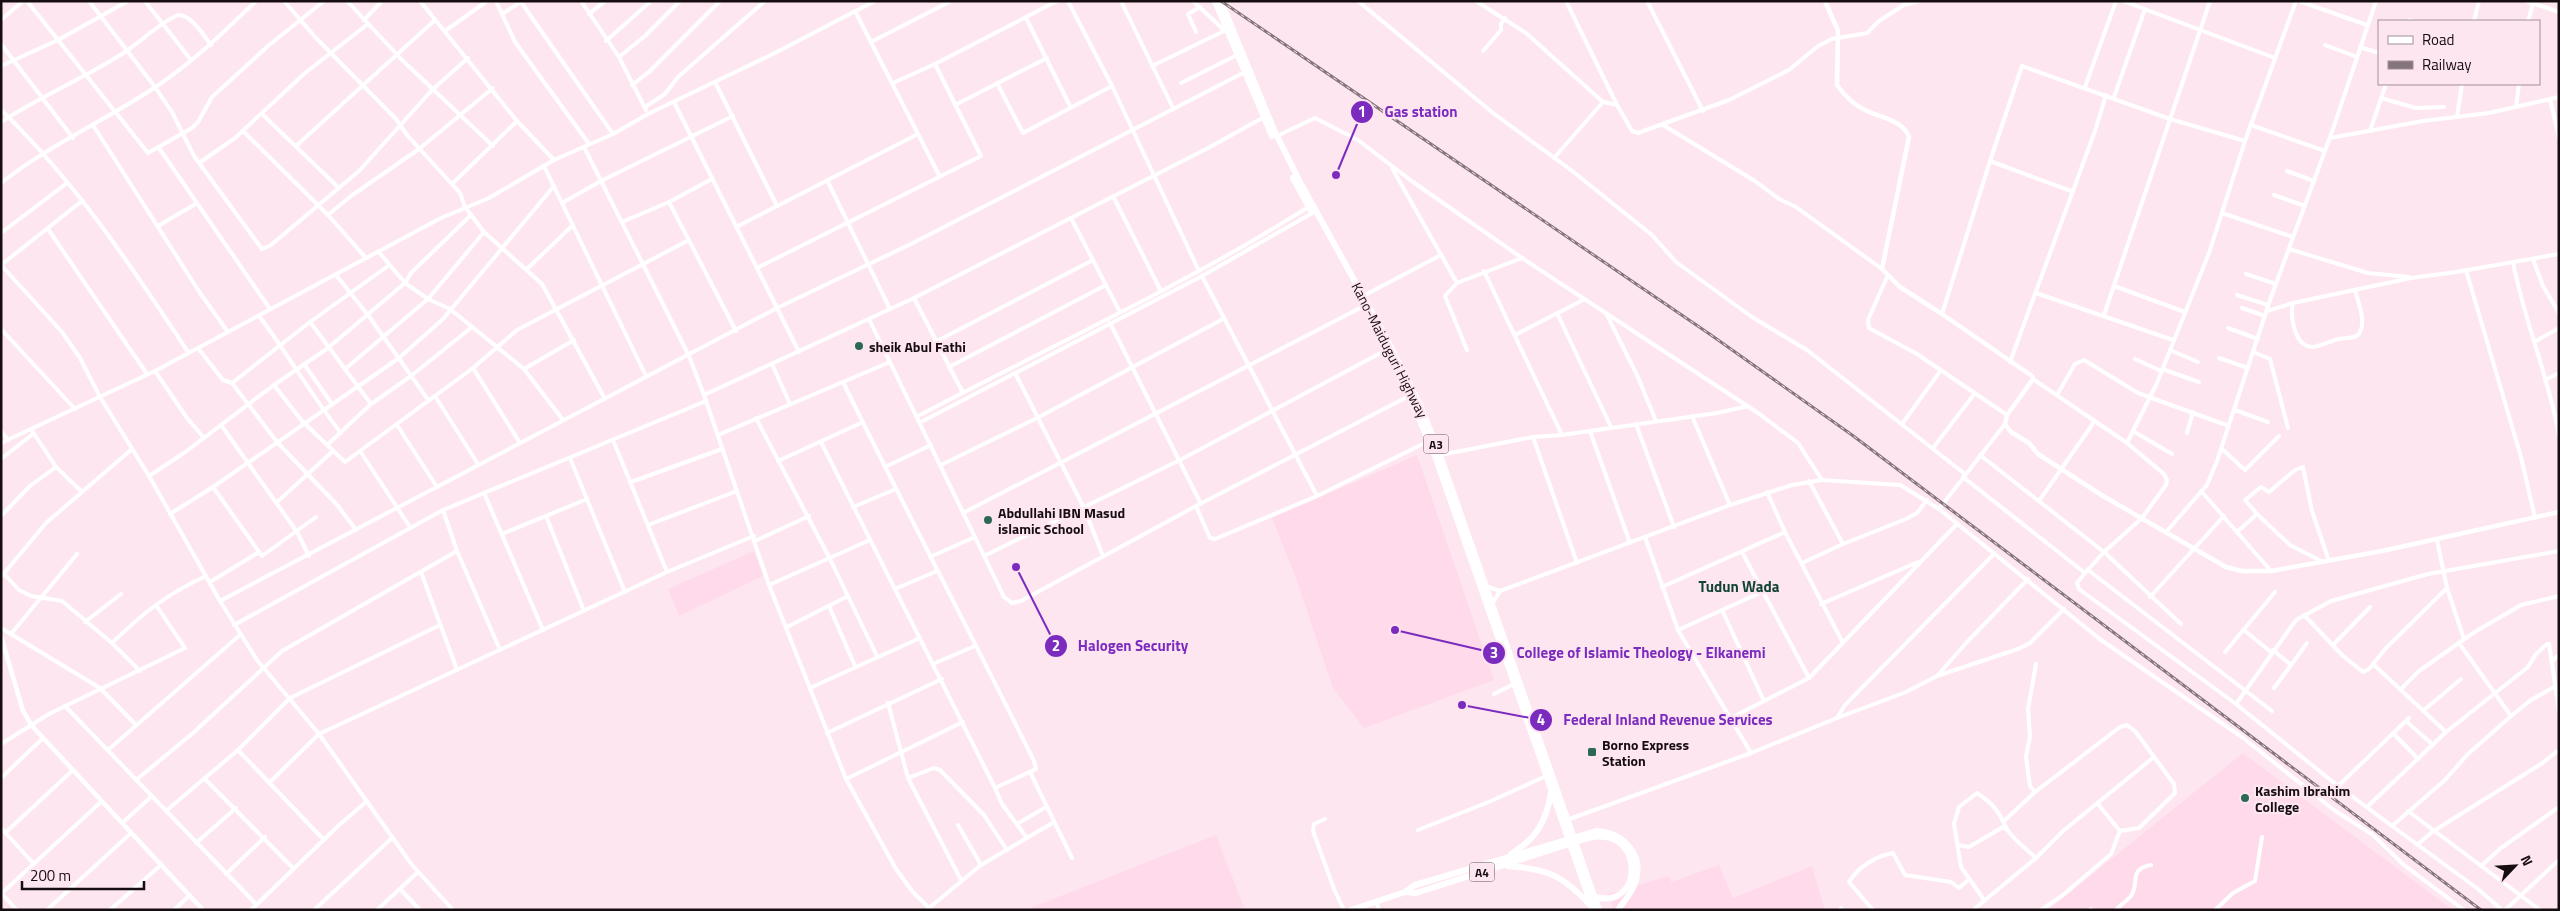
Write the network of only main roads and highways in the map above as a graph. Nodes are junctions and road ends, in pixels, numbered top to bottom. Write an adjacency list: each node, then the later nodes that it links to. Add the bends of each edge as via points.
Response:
1 (1215, 1): 3 (highway, Kano-Maiduguri Highway / A3)
2 (1220, 1): 3 (highway, Kano-Maiduguri Highway / A3)
3 (1265, 116): 4 (highway, Kano-Maiduguri Highway / A3); 4 (highway, Kano-Maiduguri Highway / A3)
4 (1312, 209): 5 (highway, Kano-Maiduguri Highway / A3, via 1388,349 1429,441); 8 (highway, Kano-Maiduguri Highway / A3, via 1401,366 1440,454)
5 (1552, 792): 7 (highway, via 1539,831); 9 (highway, Kano-Maiduguri Highway / A3)
6 (1587, 835): 7 (highway, A4); 8 (highway, A4, via 1618,842 1629,856 1632,869 1630,884 1622,896 1610,901); 12 (highway, A4, via 1598,830 1610,832 1624,840 1634,852 1637,876 1632,891)
7 (1502, 863): 9 (highway, via 1552,873 1564,880); 10 (highway, A4)
8 (1595, 897): 11 (highway, Kano-Maiduguri Highway / A3)
9 (1592, 908)
10 (1351, 910)
11 (1599, 910)
12 (1618, 910)

